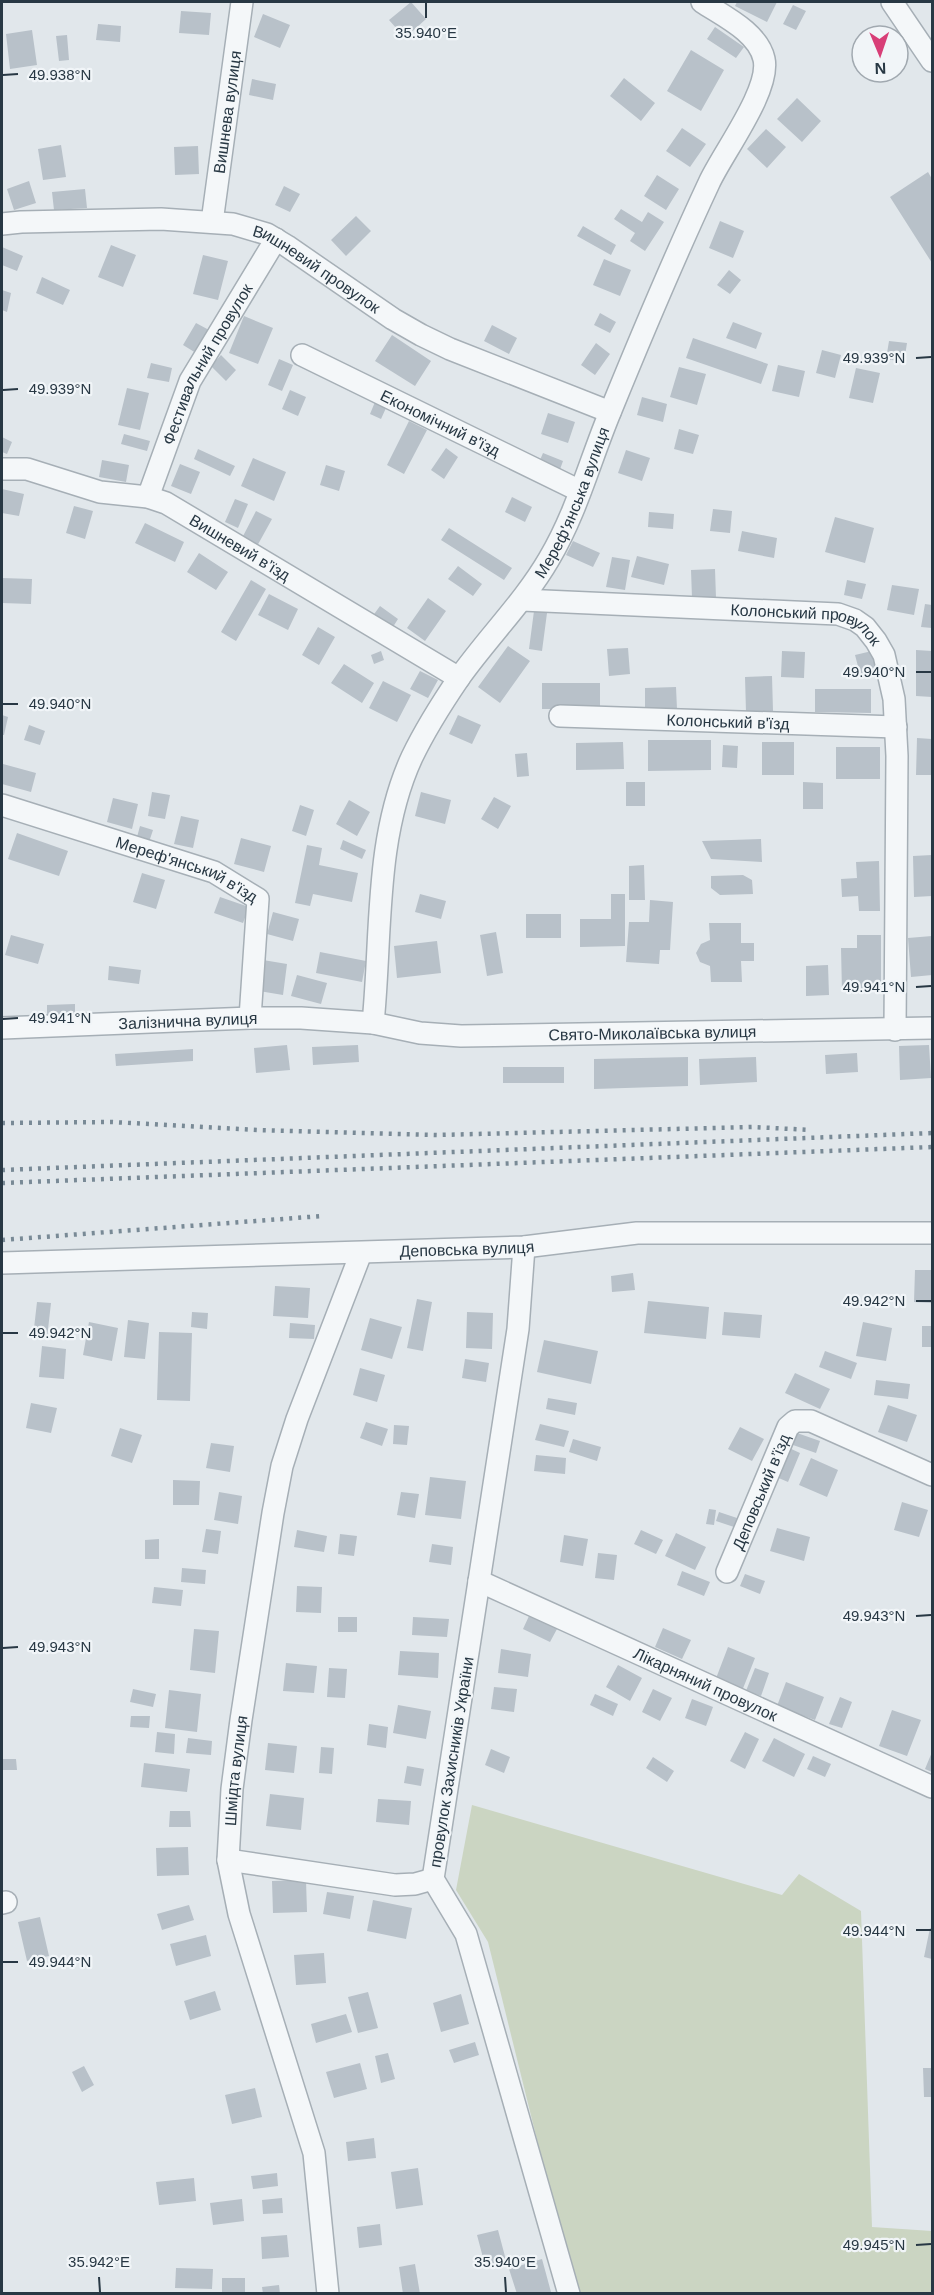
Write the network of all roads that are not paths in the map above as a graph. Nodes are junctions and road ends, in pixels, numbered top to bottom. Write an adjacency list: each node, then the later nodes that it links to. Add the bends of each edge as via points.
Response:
1 (242, 2): 5 (street, Вишнева вулиця)
2 (702, 2): 9 (street, Мереф'янська вулиця, via 757,44 764,59 764,77 710,180)
3 (892, 2): 4 (street)
4 (933, 61)
5 (212, 222): 6 (street, Вишневий провулок, via 161,219); 7 (street, Вишневий провулок, via 233,224)
6 (2, 224)
7 (276, 239): 9 (street, Вишневий провулок, via 421,335); 12 (street, Фестивальний провулок, via 190,381)
8 (302, 355): 11 (street, Економічний в'їзд)
9 (610, 412): 11 (street, Мереф'янська вулиця)
10 (2, 469): 12 (street, Вишневий в’їзд, via 27,469 100,492)
11 (580, 491): 13 (street, Мереф'янська вулиця, via 568,525)
12 (148, 497): 14 (street, Вишневий в’їзд, via 166,503)
13 (522, 600): 14 (street, Мереф'янська вулиця); 16 (street, Колонський провулок, via 838,614 866,627 884,655)
14 (459, 678): 19 (street, Мереф'янська вулиця, via 411,759 398,798 383,869)
15 (560, 716): 16 (street, Колонський в'їзд)
16 (896, 727): 22 (street, Колонський провулок)
17 (2, 805): 18 (street, Мереф'янський в'їзд, via 214,872 258,899)
18 (250, 1018): 19 (street, Залізнична вулиця); 21 (street, Залізнична вулиця)
19 (373, 1023): 22 (street, Свято-Миколаївська вулиця, via 420,1033 461,1036)
20 (933, 1028): 22 (street, Свято-Миколаївська вулиця)
21 (2, 1029)
22 (895, 1030)
23 (933, 1233): 24 (street, Деповська вулиця, via 637,1233)
24 (524, 1247): 25 (street, Деповська вулиця); 29 (street, провулок Захисників України, via 518,1329)
25 (361, 1253): 26 (street, Деповська вулиця); 31 (street, Шмідта вулиця, via 282,1466 241,1720)
26 (2, 1263)
27 (933, 1475): 28 (street, Деповський в’їзд, via 811,1421 795,1420 788,1427)
28 (728, 1572)
29 (479, 1581): 30 (street, Лікарняний провулок); 32 (street, провулок Захисників України)
30 (933, 1787)
31 (228, 1860): 32 (street, via 395,1885); 33 (street, Шмідта вулиця, via 239,1914 314,2153)
32 (433, 1879): 34 (street, провулок Захисників України, via 466,1934)
33 (328, 2294)
34 (569, 2294)

